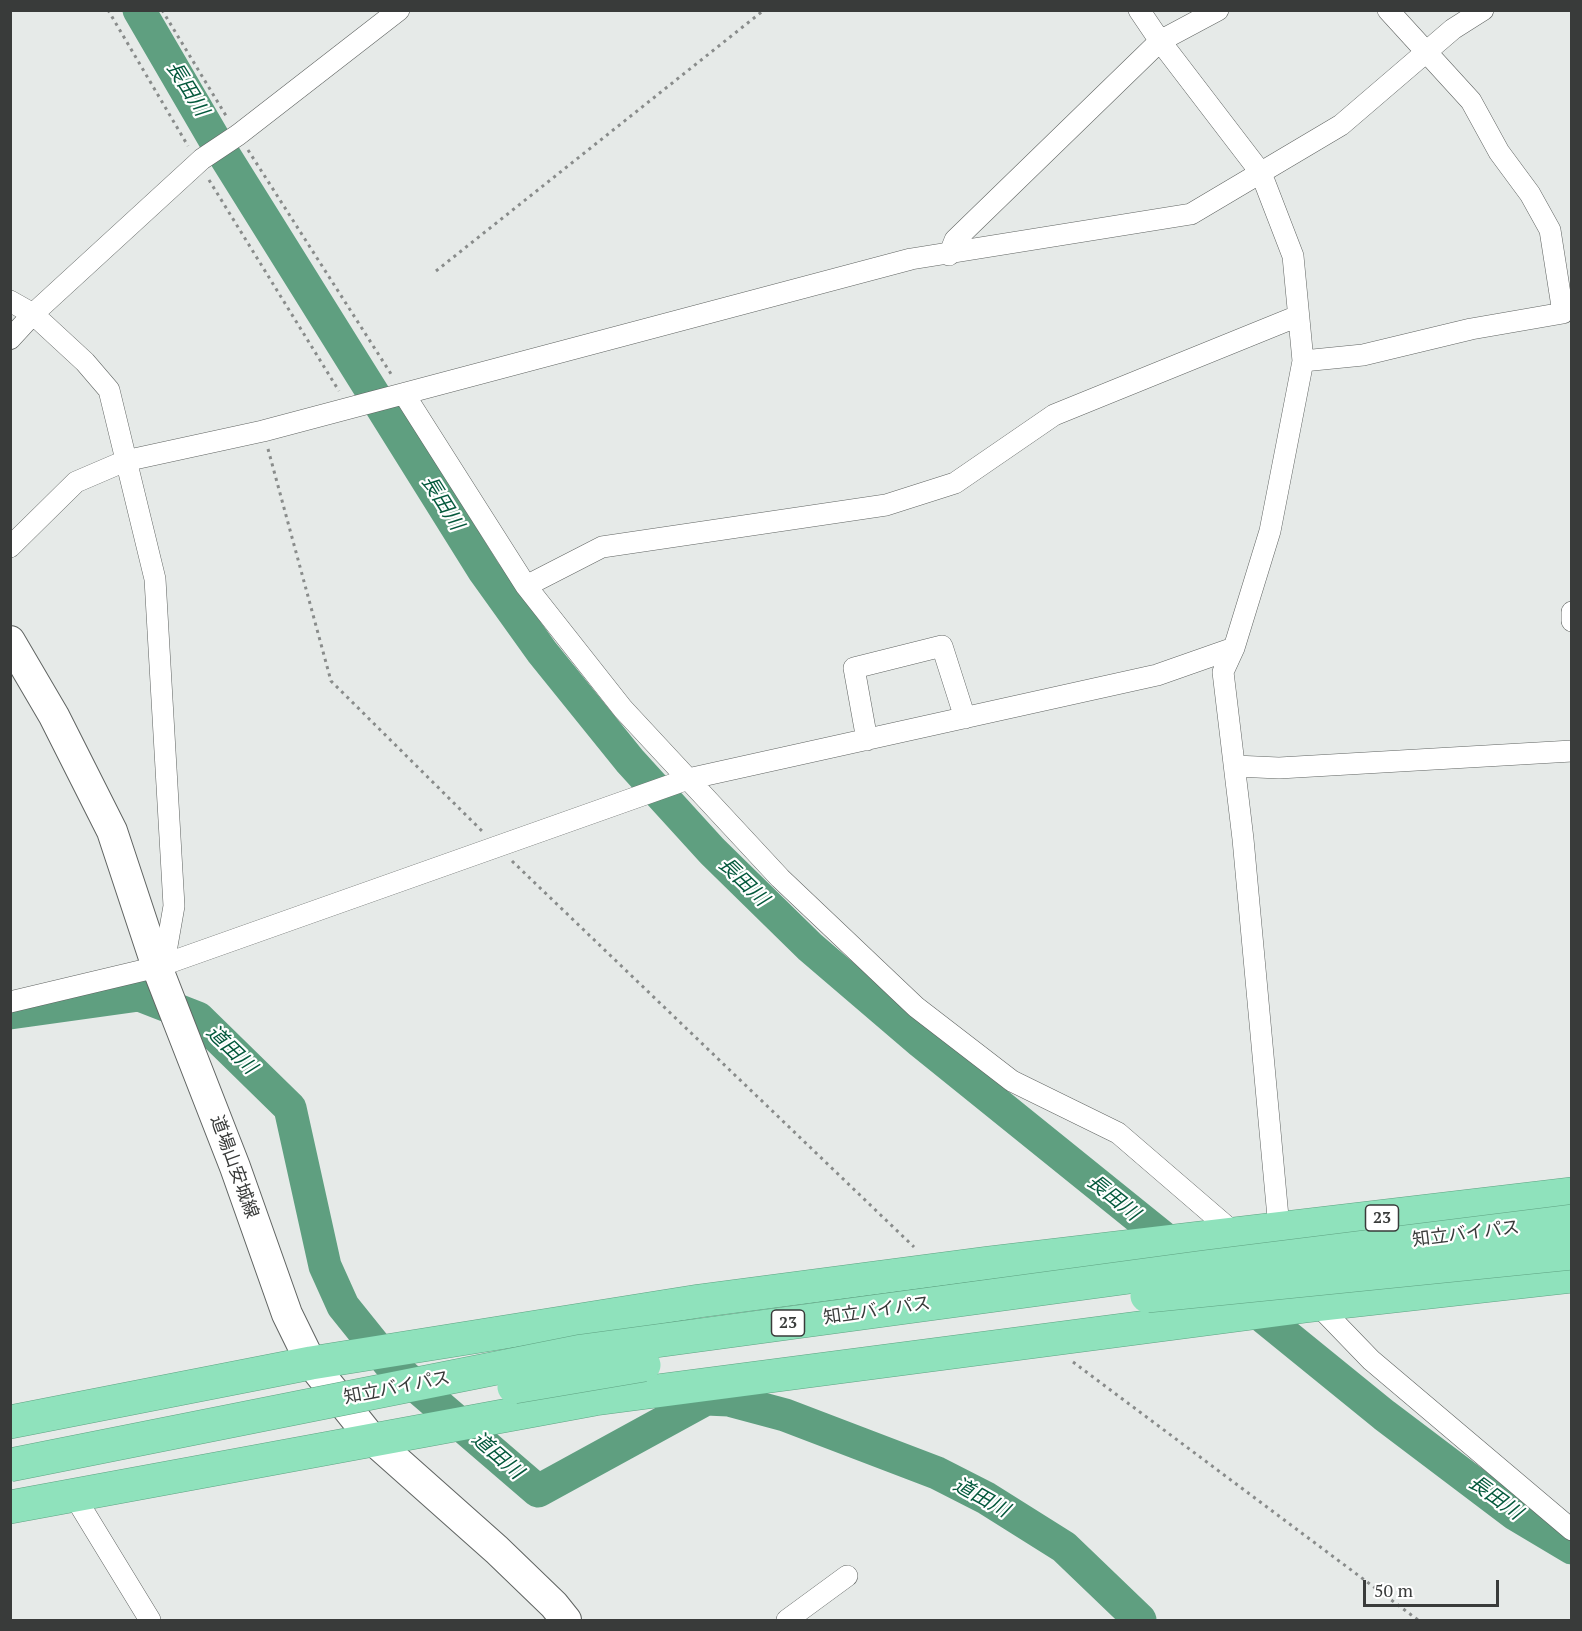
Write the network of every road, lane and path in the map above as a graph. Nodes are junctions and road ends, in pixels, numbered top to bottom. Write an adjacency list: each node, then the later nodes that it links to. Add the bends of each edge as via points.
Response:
1 (108, 10): 12 (path)
2 (162, 10): 11 (path)
3 (399, 10): 11 (street)
4 (764, 10): 15 (path)
5 (1139, 10): 9 (street)
6 (1218, 10): 9 (street)
7 (1389, 10): 10 (street)
8 (1483, 10): 10 (street)
9 (1160, 41): 13 (street); 14 (street, via 955,240)
10 (1425, 51): 13 (street, via 1341,125); 20 (street, via 1471,101 1550,230 1563,313 1471,329 1363,355)
11 (238, 135): 12 (street); 21 (path)
12 (200, 161): 17 (street); 22 (path)
13 (1261, 173): 14 (street, via 1191,214); 18 (street, via 1293,256)
14 (948, 255): 21 (street, via 910,259)
15 (436, 272)
16 (10, 301): 17 (street)
17 (33, 314): 19 (street); 24 (street, via 109,390)
18 (1298, 316): 20 (street); 26 (street, via 1054,415 955,483 886,505 602,547)
19 (10, 339)
20 (1303, 362): 30 (street, via 1270,531)
21 (404, 394): 22 (street); 26 (street)
22 (350, 409): 23 (street)
23 (263, 431): 24 (street); 36 (path, via 331,681)
24 (125, 461): 25 (street, via 76,482); 37 (street, via 155,579 174,906)
25 (10, 547)
26 (526, 586): 35 (street, via 623,709)
27 (1572, 612): 28 (street)
28 (1571, 620)
29 (10, 641): 37 (main road, 道場山安城線, via 54,716 112,831)
30 (1234, 648): 31 (street, via 1157,675); 34 (street, via 1223,672)
31 (965, 718): 32 (street); 32 (street, via 942,646 854,668)
32 (867, 740): 35 (street)
33 (1572, 751): 34 (street, via 1279,768)
34 (1235, 766): 41 (street)
35 (688, 779): 36 (street); 42 (street, via 780,878 916,1007 1012,1081 1118,1133)
36 (498, 847): 37 (street); 43 (path)
37 (161, 965): 38 (street); 48 (main road, 道場山安城線, via 287,1314)
38 (10, 1002)
39 (1572, 1194): 41 (highway, 23)
40 (1572, 1221): 51 (highway, 知立バイパス / 23, bridge, via 582,1351)
41 (1279, 1228): 42 (highway, 23)
42 (1234, 1233): 46 (street); 48 (highway, 23, via 699,1301)
43 (916, 1249)
44 (1572, 1253): 52 (highway, 知立バイパス / 23, bridge, via 1157,1295 625,1367)
45 (1572, 1276): 46 (highway)
46 (1313, 1306): 50 (highway, via 595,1399); 55 (street)
47 (1068, 1358): 60 (path)
48 (311, 1363): 49 (highway, 23); 50 (main road, 道場山安城線)
49 (10, 1422)
50 (371, 1438): 53 (highway); 58 (main road, 道場山安城線, via 497,1550)
51 (10, 1465)
52 (10, 1481)
53 (73, 1494): 54 (highway); 57 (street)
54 (10, 1507)
55 (1572, 1530)
56 (848, 1576): 59 (street)
57 (150, 1620)
58 (566, 1620)
59 (787, 1620)
60 (1418, 1620)

